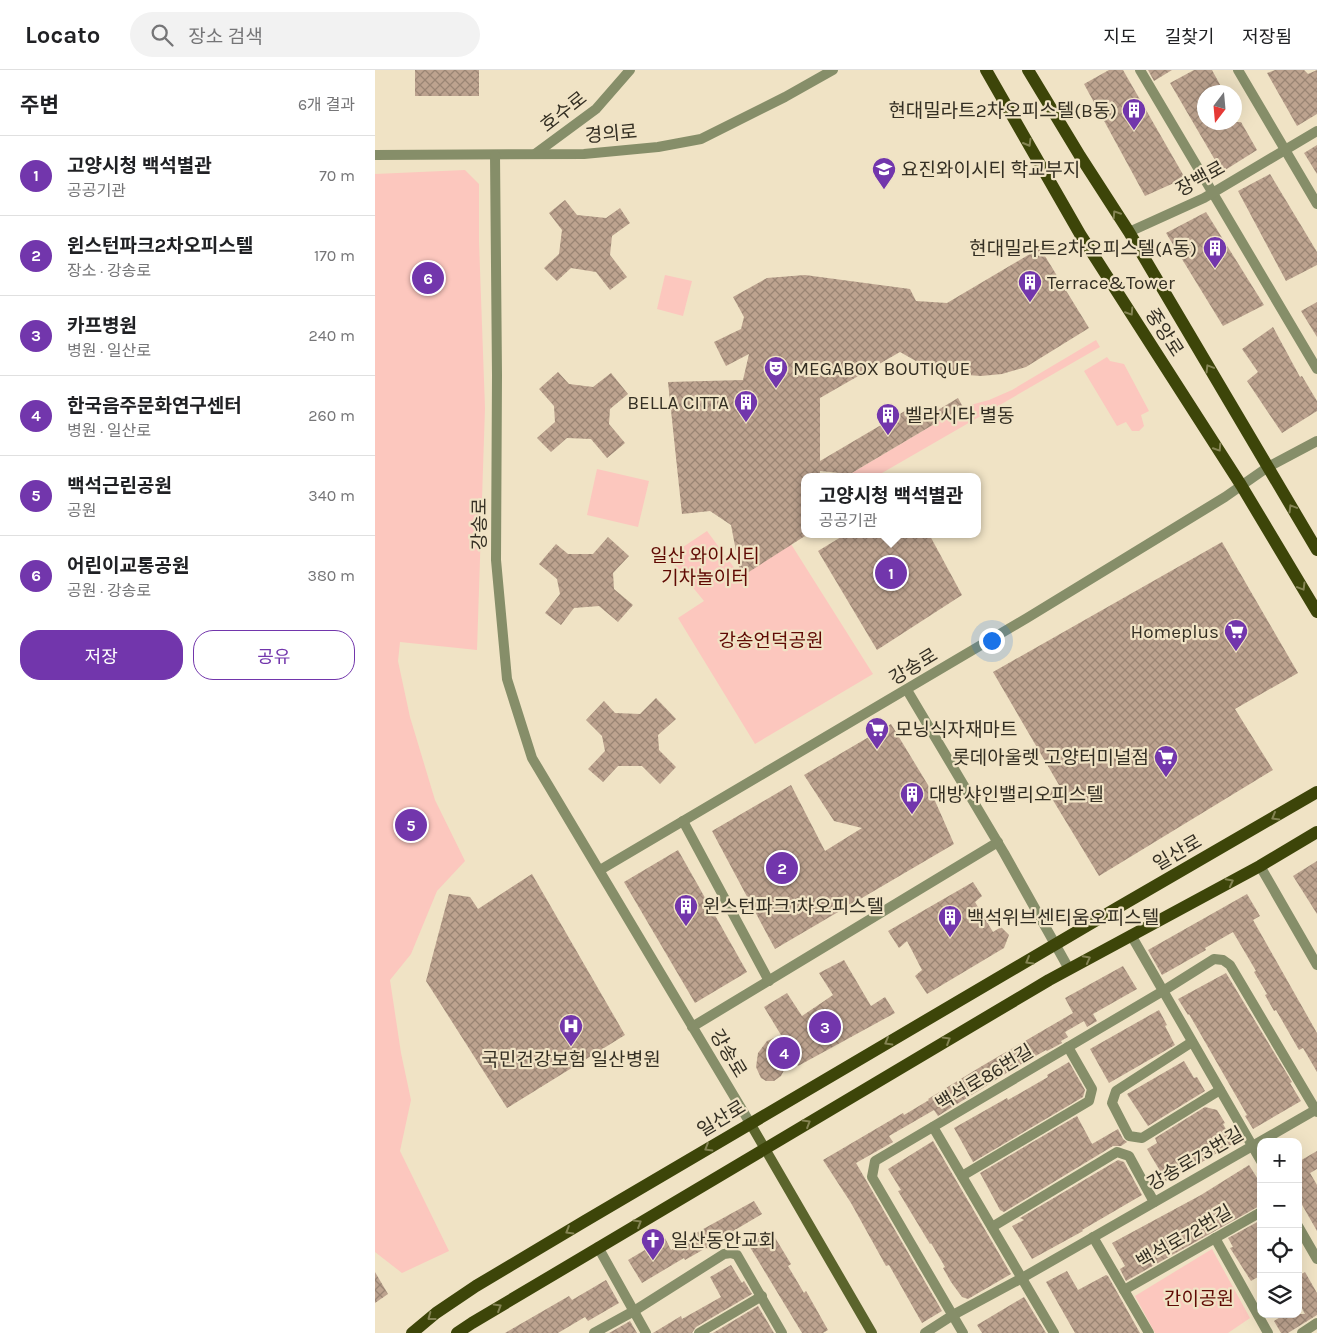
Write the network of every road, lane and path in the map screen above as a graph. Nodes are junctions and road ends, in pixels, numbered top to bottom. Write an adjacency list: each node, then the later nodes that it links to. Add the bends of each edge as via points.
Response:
1 (630, 70): 9 (street, 호수로, via 596,109)
2 (833, 70): 9 (street, 경의로, via 701,139 584,154)
3 (986, 70): 18 (main road, 중앙로, one-way to 18, via 1080,234)
4 (1028, 70): 14 (main road, 중앙로, one-way to 4)
5 (1140, 70): 12 (street)
6 (1238, 70): 8 (street)
7 (1317, 131): 8 (street, 장백로)
8 (1285, 150): 12 (street, 장백로); 13 (street)
9 (535, 154): 11 (street, 경의로)
10 (375, 155): 11 (street, 경의로)
11 (495, 155): 27 (street, 강송로, via 496,560 507,680 532,758)
12 (1213, 193): 14 (street, 장백로); 15 (street)
13 (1317, 204)
14 (1129, 232): 17 (main road, 중앙로, one-way to 14)
15 (1317, 369)
16 (1317, 442): 17 (street)
17 (1268, 467): 18 (street); 19 (main road, 중앙로, one-way to 17)
18 (1241, 485): 20 (main road, 중앙로, one-way to 20); 21 (street, 강송로)
19 (1317, 550)
20 (1317, 612)
21 (907, 690): 23 (street, 강송로); 25 (street)
22 (1317, 792): 29 (main road, 일산로, one-way to 29)
23 (683, 821): 27 (street, 강송로); 32 (street)
24 (1317, 832): 26 (main road)
25 (998, 842): 29 (street); 32 (street)
26 (1260, 866): 28 (main road, one-way to 26); 30 (street)
27 (599, 870): 34 (street, 강송로)
28 (1131, 936): 31 (main road, one-way to 28); 33 (street)
29 (1056, 944): 31 (street); 39 (main road, 일산로, one-way to 39)
30 (1317, 965)
31 (1069, 968): 42 (main road, one-way to 31)
32 (769, 981): 34 (street)
33 (1163, 991): 35 (street); 36 (street); 38 (street, 강송로73번길, via 1215,959 1230,965)
34 (692, 1027): 39 (street, 강송로)
35 (1192, 1042): 37 (street); 37 (street, via 1115,1091 1112,1103 1129,1136 1142,1138)
36 (1072, 1045): 40 (street, 백석로86번길); 44 (street, via 1093,1089 1089,1101)
37 (1220, 1090): 41 (street)
38 (1316, 1110): 41 (street, 강송로73번길)
39 (750, 1123): 42 (main road, 강송로); 59 (main road, 일산로, one-way to 59, via 476,1286)
40 (933, 1127): 44 (street, 백석로86번길); 57 (street, via 875,1161 872,1176)
41 (1252, 1146): 43 (street); 45 (street, 강송로73번길)
42 (765, 1148): 51 (main road, one-way to 42); 65 (main road, 강송로)
43 (1257, 1154)
44 (962, 1176): 47 (street, 백석로86번길)
45 (1153, 1202): 47 (street, via 1129,1156 1117,1152); 49 (street, 강송로73번길)
46 (1257, 1214): 50 (street, 백석로72번길)
47 (992, 1227): 53 (street, 백석로86번길)
48 (1299, 1228): 52 (street)
49 (1093, 1237): 53 (street, 강송로73번길); 54 (street)
50 (1215, 1238): 54 (street, 백석로72번길); 70 (street)
51 (599, 1247): 56 (street); 60 (main road, one-way to 51)
52 (1317, 1259)
53 (1022, 1278): 57 (street, 강송로73번길); 68 (street, 백석로86번길)
54 (1124, 1290): 69 (street)
55 (762, 1296): 56 (street, via 737,1255 731,1253 724,1254); 63 (street); 64 (street)
56 (634, 1311): 61 (street); 62 (street)
57 (953, 1315): 66 (street, 강송로73번길); 67 (street)
58 (1317, 1323): 71 (street)
59 (411, 1333)
60 (457, 1333)
61 (595, 1333)
62 (646, 1333)
63 (699, 1333)
64 (782, 1333)
65 (872, 1333)
66 (925, 1333)
67 (963, 1333)
68 (1054, 1333)
69 (1149, 1333)
70 (1268, 1333)
71 (1302, 1333)

